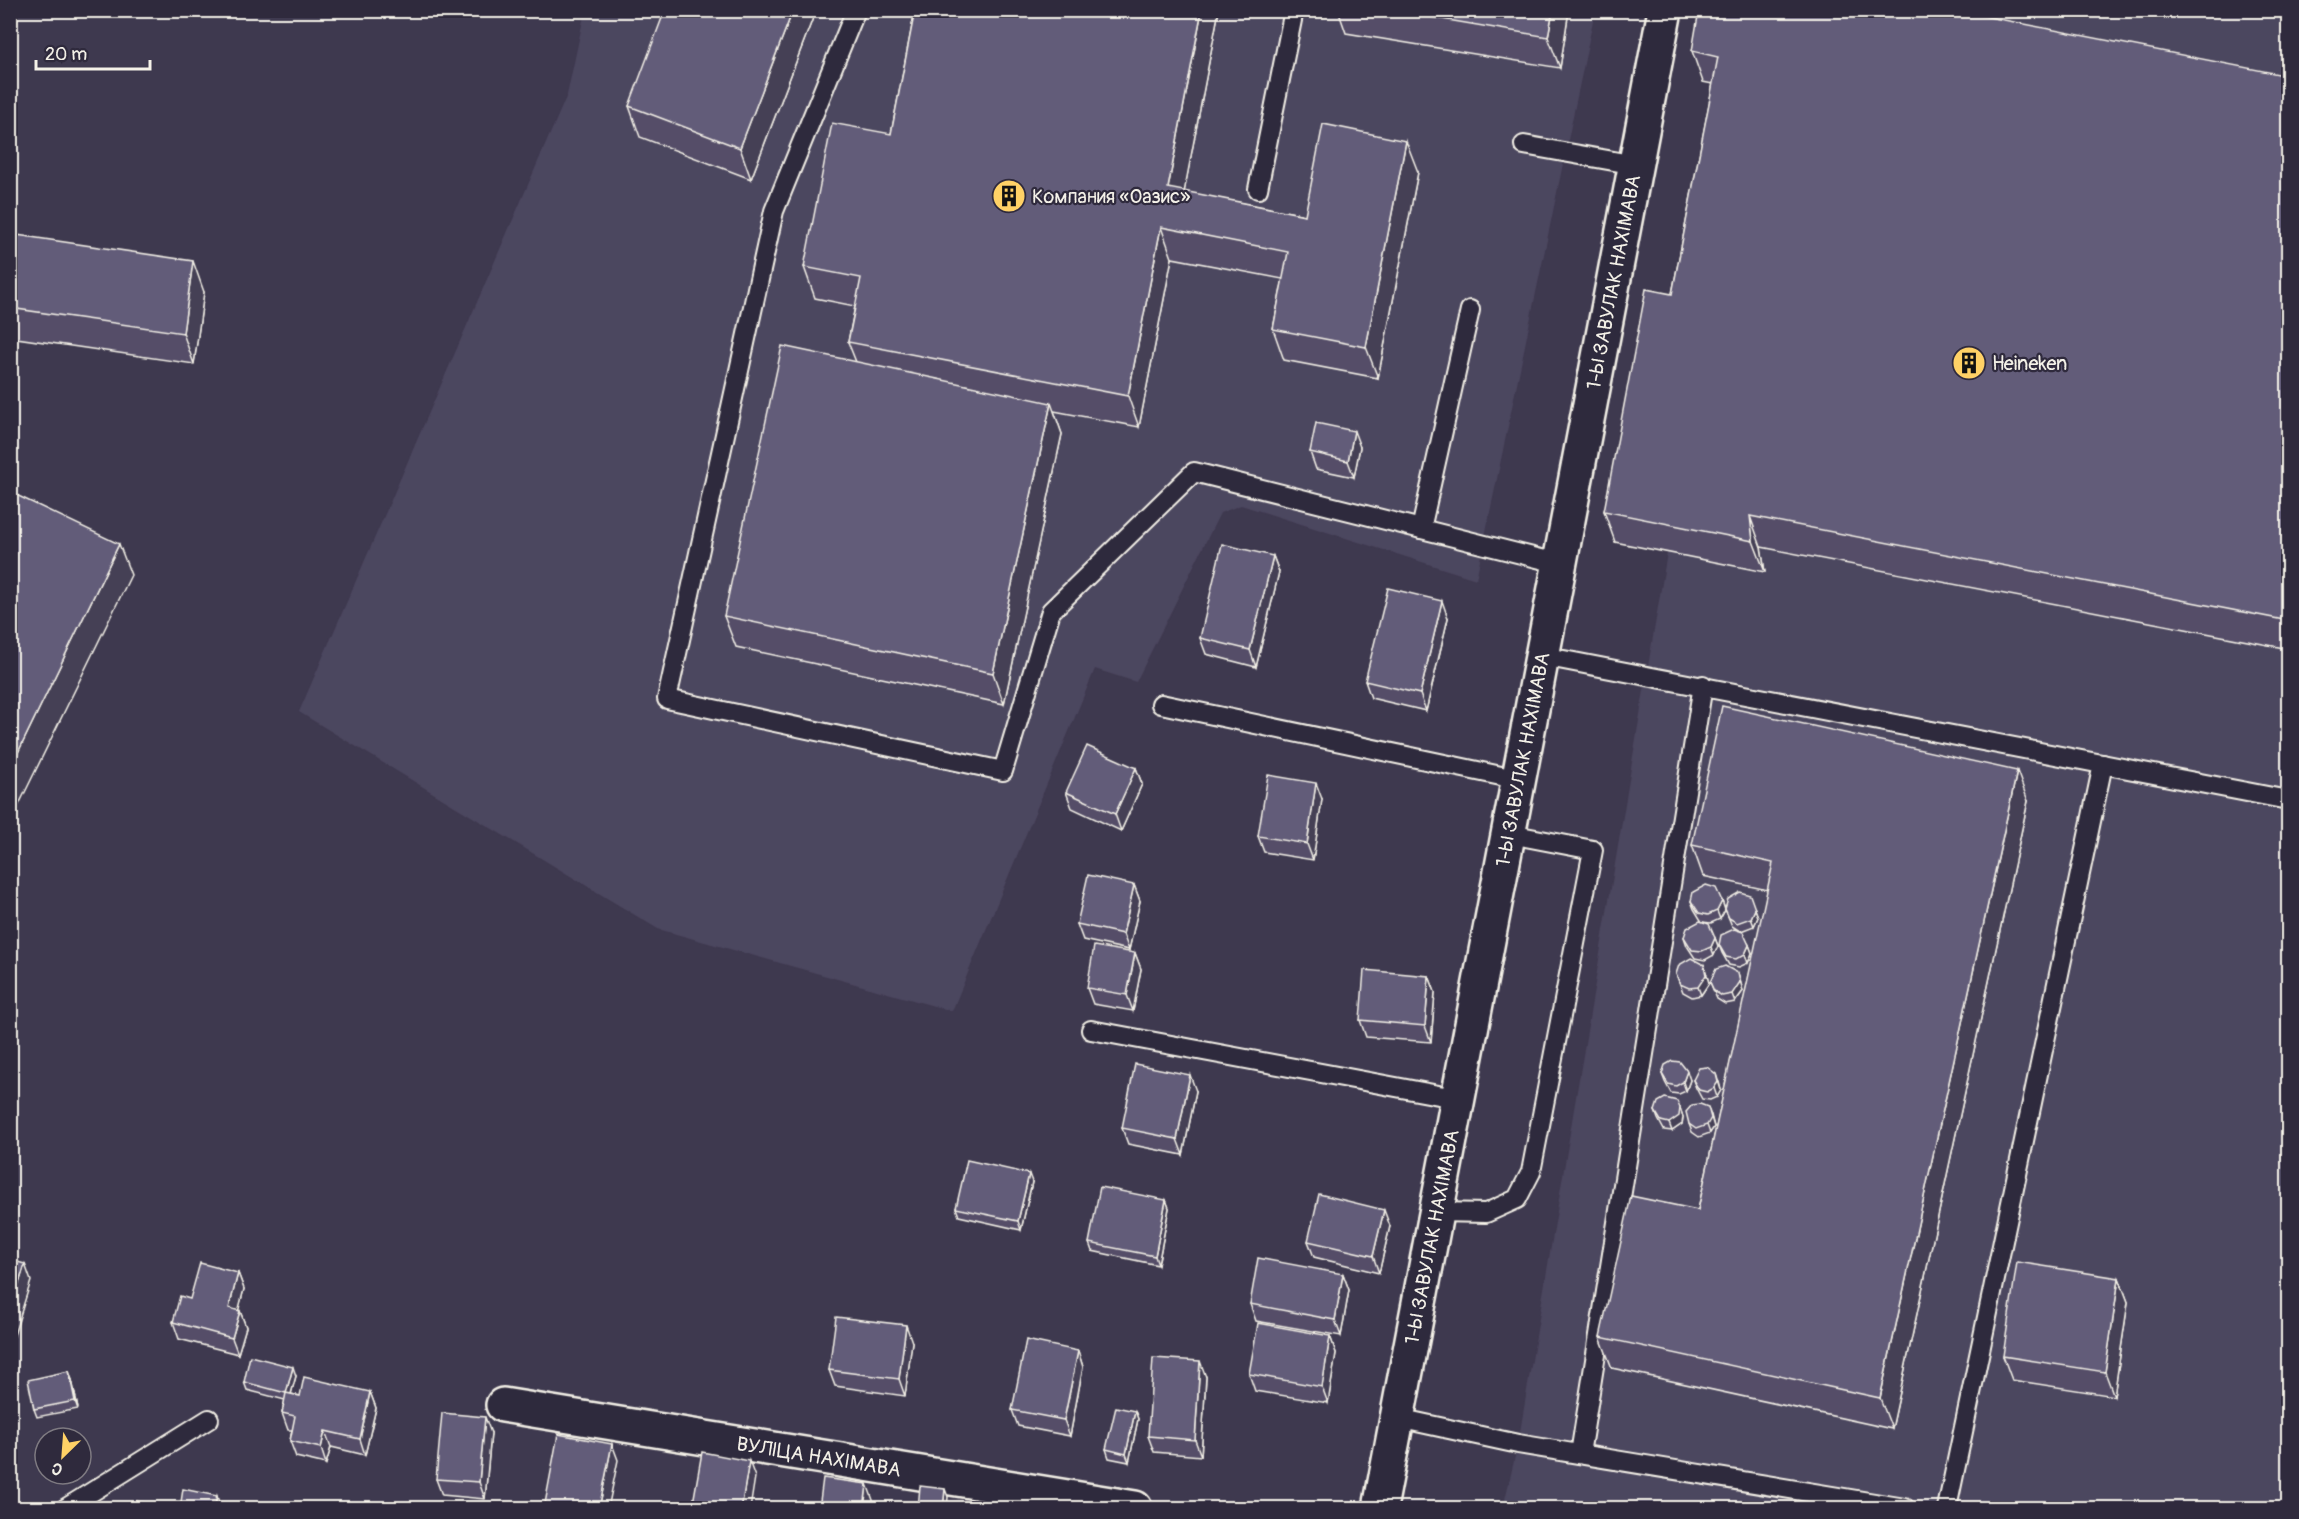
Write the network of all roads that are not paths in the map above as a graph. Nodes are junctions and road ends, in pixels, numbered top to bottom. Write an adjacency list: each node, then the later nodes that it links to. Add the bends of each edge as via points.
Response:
1 (856, 10): 8 (lane, via 774,211 667,699 1003,771 1050,611 1194,472)
2 (1294, 10): 6 (lane)
3 (1665, 10): 5 (street, 1-Ы ЗАВУЛАК НАХІМАВА)
4 (1524, 145): 5 (lane)
5 (1636, 165): 9 (street, 1-Ы ЗАВУЛАК НАХІМАВА)
6 (1258, 189)
7 (1470, 310): 8 (lane)
8 (1421, 529): 9 (lane)
9 (1561, 564): 10 (street, 1-Ы ЗАВУЛАК НАХІМАВА)
10 (1543, 656): 11 (lane); 14 (street, 1-Ы ЗАВУЛАК НАХІМАВА)
11 (1702, 685): 13 (lane); 23 (lane)
12 (1161, 704): 14 (lane)
13 (2103, 764): 15 (lane); 28 (lane)
14 (1520, 780): 16 (street, 1-Ы ЗАВУЛАК НАХІМАВА)
15 (2289, 800)
16 (1510, 834): 18 (street, 1-Ы ЗАВУЛАК НАХІМАВА); 19 (lane, via 1593,850 1531,1172 1517,1199 1507,1204 1486,1213)
17 (1091, 1030): 18 (lane)
18 (1460, 1099): 19 (street, 1-Ы ЗАВУЛАК НАХІМАВА)
19 (1438, 1212): 21 (street, 1-Ы ЗАВУЛАК НАХІМАВА)
20 (503, 1405): 25 (street, ВУЛІЦА НАХІМАВА)
21 (1398, 1418): 23 (lane); 26 (street, 1-Ы ЗАВУЛАК НАХІМАВА)
22 (209, 1419): 24 (lane)
23 (1580, 1454): 27 (lane)
24 (66, 1509)
25 (1135, 1509)
26 (1380, 1509)
27 (1905, 1509)
28 (1947, 1509)

